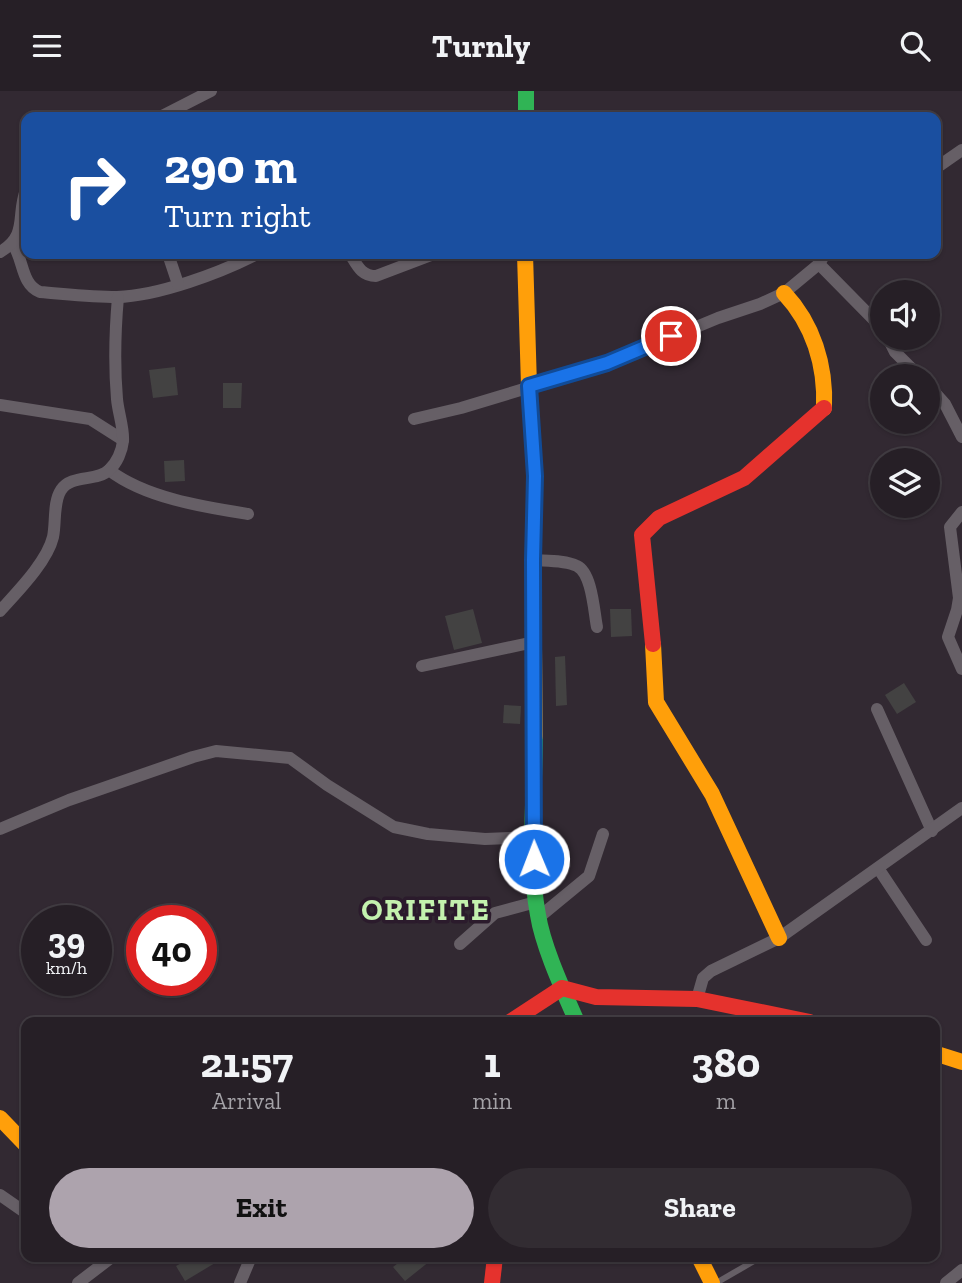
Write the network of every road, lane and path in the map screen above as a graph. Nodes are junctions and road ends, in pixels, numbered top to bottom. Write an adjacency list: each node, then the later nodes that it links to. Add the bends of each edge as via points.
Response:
1 (211, 91): 3 (street)
2 (526, 91): 4 (street)
3 (170, 112)
4 (526, 112)
5 (962, 151): 6 (street)
6 (941, 165)
7 (21, 225): 8 (street)
8 (13, 244): 9 (street); 10 (street)
9 (0, 252)
10 (21, 259)
11 (21, 259): 20 (street, via 27,282 40,292)
12 (170, 259): 18 (street)
13 (247, 259): 18 (street, via 216,274)
14 (353, 259): 15 (street, via 368,276)
15 (421, 259)
16 (525, 259): 24 (street)
17 (822, 259): 19 (street); 21 (street)
18 (178, 284): 20 (street)
19 (784, 293): 24 (street, via 607,363); 47 (street, via 802,313 810,332 826,393 824,409 744,478 659,518 642,535 656,702 712,794)
20 (118, 297): 29 (street, via 114,357)
21 (870, 314)
22 (894, 350): 23 (street)
23 (907, 364)
24 (529, 386): 27 (street); 33 (street, via 535,476)
25 (940, 398): 28 (street)
26 (0, 405): 29 (street, via 90,419)
27 (414, 419)
28 (962, 437)
29 (123, 440): 30 (street)
30 (109, 470): 32 (street, via 148,491); 34 (street, via 62,488 46,552)
31 (962, 512): 38 (street, via 950,527 959,598 948,637)
32 (248, 514)
33 (533, 560): 35 (street, via 583,570); 36 (street)
34 (0, 611)
35 (597, 627)
36 (534, 642): 37 (street); 44 (street)
37 (422, 666)
38 (962, 669)
39 (877, 709): 42 (street)
40 (962, 808): 42 (street)
41 (0, 829): 44 (street, via 69,800 216,751 290,758 394,827 485,839)
42 (932, 831): 45 (street)
43 (603, 834): 46 (street, via 589,876)
44 (533, 837): 46 (street)
45 (878, 869): 47 (street); 48 (street)
46 (537, 910): 49 (street, via 495,913); 50 (street)
47 (779, 938): 51 (street, via 711,971 703,978)
48 (926, 940)
49 (460, 944)
50 (562, 988): 51 (street, via 596,997); 52 (street); 53 (street)
51 (697, 999): 54 (street)
52 (533, 1015)
53 (575, 1017)
54 (785, 1017)
55 (940, 1055): 56 (street)
56 (962, 1062)
57 (0, 1118): 58 (street)
58 (21, 1140)
59 (0, 1195): 60 (street)
60 (21, 1210)
61 (105, 1262): 67 (street)
62 (249, 1262): 68 (street)
63 (494, 1262): 69 (street)
64 (702, 1262): 70 (street)
65 (752, 1262): 70 (lane)
66 (962, 1270): 71 (street)
67 (78, 1283)
68 (240, 1283)
69 (492, 1283)
70 (714, 1283)
71 (946, 1283)

